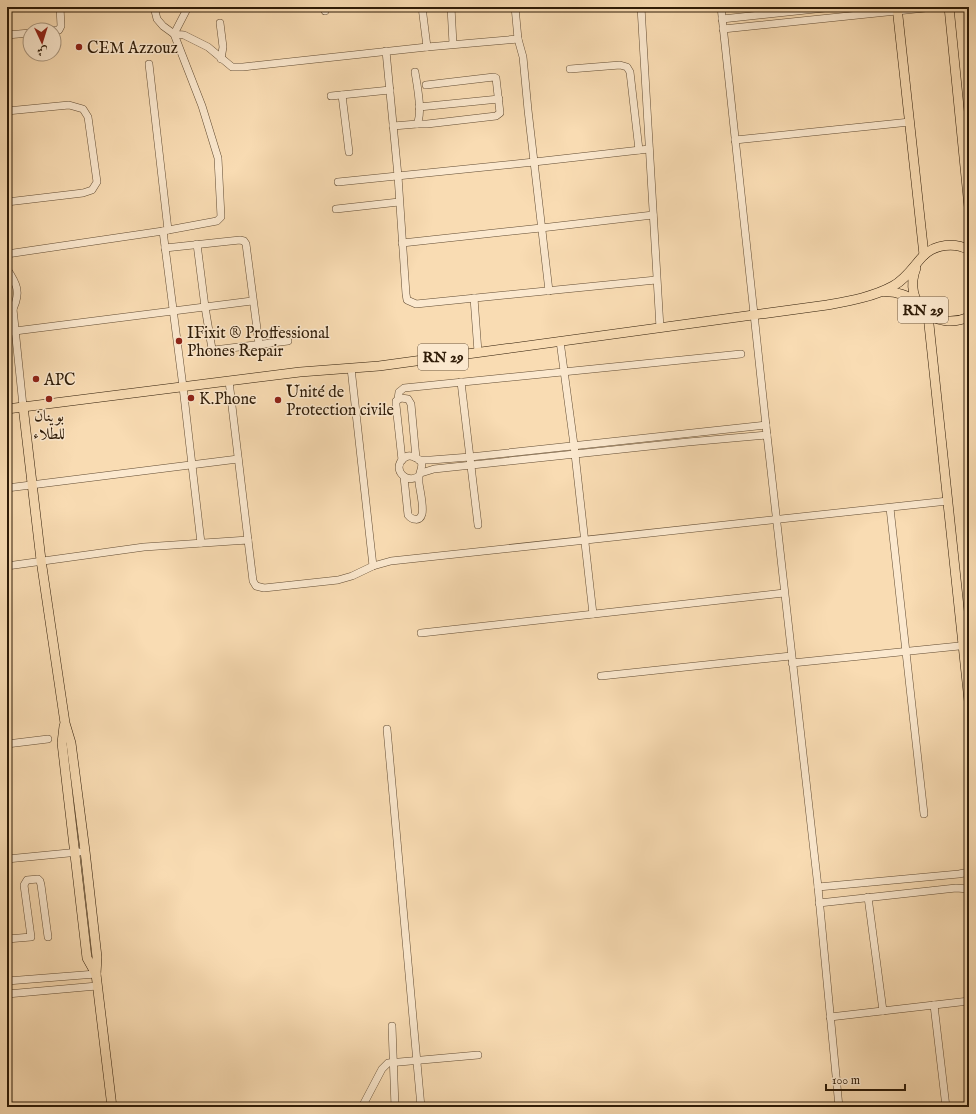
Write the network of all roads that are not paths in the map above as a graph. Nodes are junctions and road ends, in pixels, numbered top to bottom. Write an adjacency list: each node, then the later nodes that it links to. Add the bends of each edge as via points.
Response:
1 (60, 7): 15 (street)
2 (154, 7): 19 (street, via 157,19)
3 (188, 7): 19 (street)
4 (422, 7): 23 (street)
5 (451, 7): 22 (street)
6 (515, 7): 21 (street)
7 (641, 7): 41 (street)
8 (721, 7): 14 (street)
9 (829, 7): 13 (street); 14 (street)
10 (935, 7): 12 (street)
11 (949, 7): 36 (main road)
12 (897, 9): 13 (street); 37 (main road)
13 (828, 18): 17 (street)
14 (722, 19): 17 (street)
15 (61, 22)
16 (220, 23): 25 (street, via 223,47)
17 (723, 29): 40 (street)
18 (22, 33): 20 (street)
19 (174, 34): 25 (street, via 184,35 208,47); 53 (street, via 202,106 218,158 221,216 217,221)
20 (7, 35)
21 (518, 39): 22 (street); 44 (street, via 523,57)
22 (453, 44): 23 (street)
23 (427, 46): 24 (street)
24 (386, 51): 25 (street, via 243,67 232,66); 30 (street)
25 (221, 59)
26 (149, 64): 53 (street)
27 (570, 69): 42 (street, via 620,65 627,67 630,72)
28 (415, 72): 34 (street)
29 (426, 85): 33 (street, via 494,77 497,80)
30 (390, 90): 31 (street); 39 (street)
31 (342, 95): 32 (street); 43 (street)
32 (331, 96)
33 (499, 99): 34 (street); 38 (street, via 500,113 496,116)
34 (419, 108): 38 (street)
35 (7, 111): 47 (street, via 69,105 83,109 88,117 97,182 92,190 83,193)
36 (965, 118): 49 (main road)
37 (910, 122): 40 (street); 59 (main road)
38 (417, 124): 39 (street)
39 (393, 126): 45 (street)
40 (735, 140): 72 (street)
41 (649, 149): 42 (street); 51 (street)
42 (639, 150): 44 (street)
43 (349, 152)
44 (534, 162): 45 (street); 52 (street)
45 (398, 176): 46 (street); 48 (street)
46 (338, 182)
47 (7, 202)
48 (399, 202): 50 (street); 54 (street)
49 (969, 207)
50 (336, 209)
51 (653, 215): 52 (street); 62 (street)
52 (541, 228): 54 (street); 63 (street)
53 (165, 231): 56 (street); 58 (street)
54 (402, 243): 65 (street, via 407,300 416,304)
55 (197, 244): 56 (street); 66 (street, via 244,241); 69 (street)
56 (164, 248): 71 (street)
57 (969, 250): 59 (main road, RN 29, via 957,245 948,245 939,246)
58 (7, 254)
59 (924, 255): 60 (main road, RN 29)
60 (917, 265): 64 (main road, RN 29, via 900,282); 68 (main road, RN 29, via 912,286)
61 (7, 269): 70 (street, via 18,289)
62 (656, 280): 63 (street); 75 (street)
63 (549, 291): 65 (street)
64 (878, 293): 68 (main road, RN 29, via 900,294 914,300); 72 (main road, RN 29)
65 (474, 298): 81 (street)
66 (252, 301): 69 (street); 80 (street)
67 (7, 303): 70 (street)
68 (919, 306): 73 (main road, RN 29)
69 (205, 307): 71 (street); 80 (street, via 212,349)
70 (13, 309): 76 (street)
71 (172, 312): 76 (street); 87 (street)
72 (755, 315): 75 (main road, RN 29); 91 (street)
73 (928, 315): 74 (main road, RN 29, via 945,321); 107 (main road)
74 (969, 317)
75 (660, 328): 79 (main road, RN 29)
76 (15, 331): 77 (street); 89 (street)
77 (7, 332)
78 (288, 341): 80 (street)
79 (560, 341): 81 (main road, RN 29); 84 (street)
80 (259, 344)
81 (478, 352): 83 (main road, RN 29)
82 (741, 354): 84 (street)
83 (351, 368): 85 (main road, RN 29); 116 (street)
84 (564, 372): 86 (street); 95 (street)
85 (229, 381): 87 (main road, RN 29); 98 (street)
86 (461, 382): 88 (street, via 404,388 399,392); 97 (street)
87 (183, 387): 89 (main road, RN 29); 101 (street)
88 (398, 399): 99 (street, via 406,398 411,404); 100 (street, via 396,405)
89 (23, 406): 90 (main road, RN 29); 105 (main road)
90 (7, 408)
91 (766, 424): 92 (street); 93 (street)
92 (687, 432): 94 (street); 95 (street)
93 (767, 435): 94 (street); 109 (street)
94 (688, 442): 96 (street)
95 (574, 446): 96 (street); 97 (street)
96 (575, 454): 102 (street); 112 (street)
97 (470, 457): 99 (street); 102 (street)
98 (238, 458): 101 (street); 111 (street)
99 (418, 459): 100 (street, via 408,456); 103 (street, via 422,466)
100 (402, 460): 104 (street, via 399,467)
101 (192, 464): 105 (street); 113 (street)
102 (470, 466): 103 (street, via 434,469); 110 (street)
103 (420, 475): 104 (street, via 412,479); 104 (street, via 422,513 415,520 408,515)
104 (404, 477)
105 (33, 485): 106 (street); 114 (main road)
106 (7, 488)
107 (948, 501): 108 (street); 120 (main road)
108 (890, 508): 109 (street); 121 (street)
109 (776, 520): 112 (street); 117 (street)
110 (478, 526)
111 (248, 540): 113 (street); 116 (street, via 253,581 256,586 262,588 338,580)
112 (584, 541): 116 (street, via 400,560); 118 (street)
113 (201, 543): 114 (street, via 144,547)
114 (41, 560): 115 (street); 125 (main road)
115 (7, 566)
116 (373, 566)
117 (784, 593): 118 (street); 122 (street)
118 (593, 614): 119 (street)
119 (421, 633)
120 (966, 645): 121 (street); 124 (main road)
121 (906, 651): 122 (street); 129 (street)
122 (792, 660): 123 (street); 134 (street)
123 (601, 676)
124 (969, 701)
125 (65, 723): 130 (main road, via 71,742); 131 (main road, via 62,744)
126 (387, 729): 150 (street)
127 (48, 739): 128 (street)
128 (7, 744)
129 (924, 814)
130 (85, 851): 131 (street); 140 (main road, via 97,957)
131 (75, 853): 132 (street); 140 (main road, via 87,958)
132 (7, 859)
133 (969, 872): 134 (street)
134 (818, 887): 137 (street)
135 (969, 889): 136 (street, via 956,888)
136 (868, 897): 137 (street); 146 (street)
137 (819, 903): 147 (street)
138 (48, 937): 139 (street, via 38,879 27,880 24,885 31,937)
139 (7, 940)
140 (96, 974): 141 (street); 142 (main road)
141 (7, 981)
142 (97, 986): 143 (street); 152 (main road)
143 (7, 994)
144 (969, 1001): 145 (street)
145 (934, 1005): 146 (street); 157 (street)
146 (883, 1011): 147 (street)
147 (830, 1017): 156 (street)
148 (392, 1026): 151 (street)
149 (478, 1055): 150 (street)
150 (416, 1060): 151 (street); 155 (street)
151 (393, 1062): 153 (street, via 382,1068); 154 (street)
152 (112, 1107)
153 (362, 1107)
154 (395, 1107)
155 (421, 1107)
156 (839, 1107)
157 (946, 1107)

